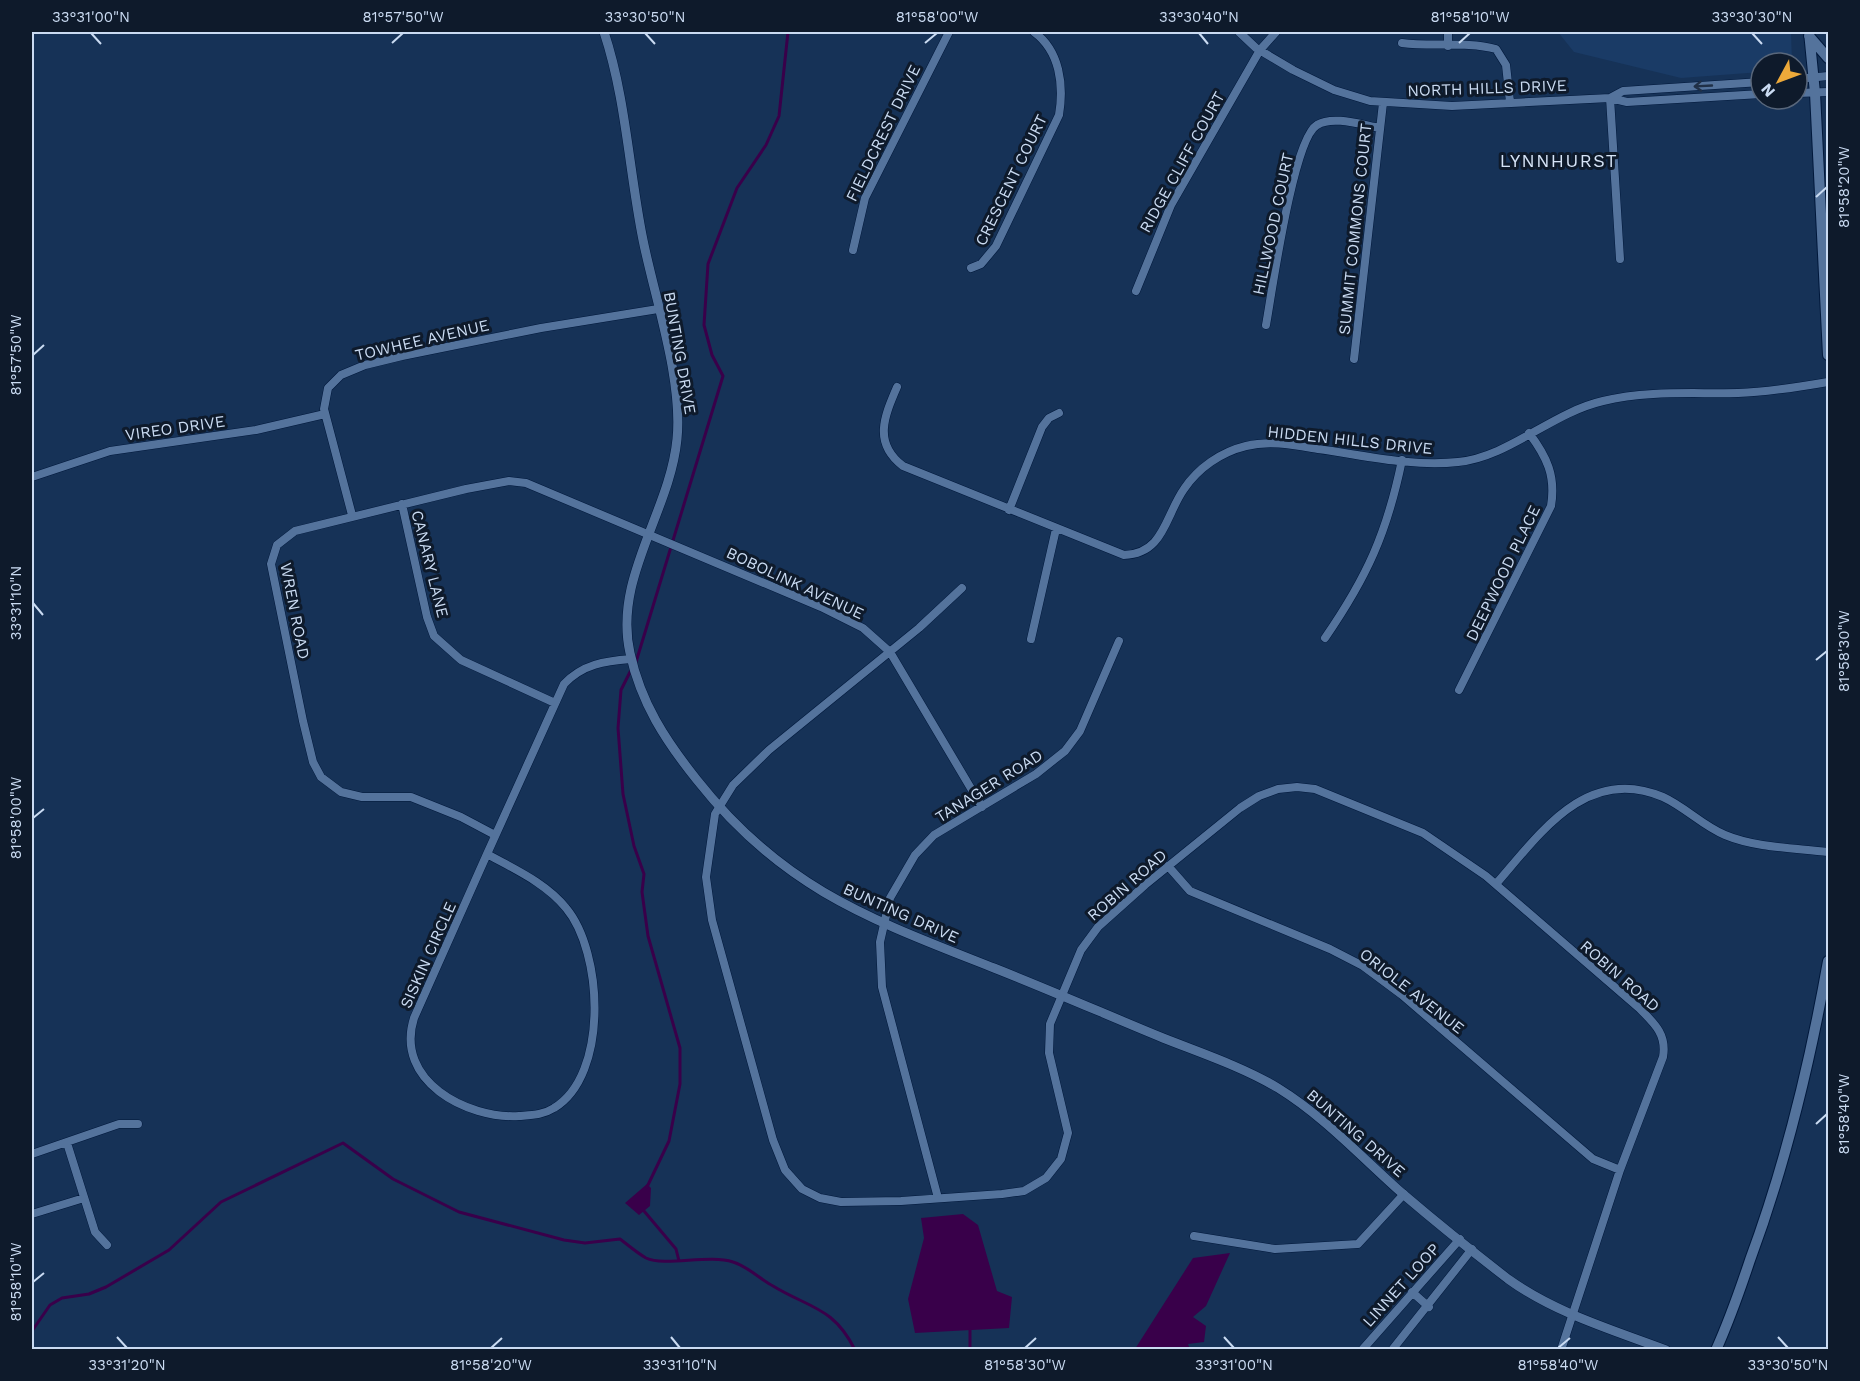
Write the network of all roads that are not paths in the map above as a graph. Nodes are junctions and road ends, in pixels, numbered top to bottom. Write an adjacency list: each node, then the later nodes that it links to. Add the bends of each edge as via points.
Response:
1 (604, 32): 28 (street, BUNTING DRIVE)
2 (949, 32): 24 (street, FIELDCREST DRIVE, via 865,198)
3 (1034, 32): 26 (street, CRESCENT COURT, via 1051,51 1059,70 1059,115 996,246 981,264)
4 (1239, 32): 10 (street, NORTH HILLS DRIVE)
5 (1276, 32): 10 (street, RIDGE CLIFF COURT)
6 (1448, 32): 9 (street)
7 (1809, 34): 11 (main road); 14 (main road)
8 (1402, 43): 9 (street)
9 (1448, 46): 21 (street, via 1496,49 1506,65)
10 (1260, 50): 22 (street, NORTH HILLS DRIVE, via 1334,90); 27 (street, RIDGE CLIFF COURT, via 1171,205)
11 (1828, 58)
12 (1828, 76): 14 (street)
13 (1809, 78): 14 (street)
14 (1813, 78): 18 (main road)
15 (1749, 83): 20 (street, NORTH HILLS DRIVE, one-way to 20, via 1623,91)
16 (1828, 92): 18 (street)
17 (1809, 93): 18 (street)
18 (1815, 93): 30 (main road)
19 (1749, 95): 20 (street, NORTH HILLS DRIVE, via 1627,102)
20 (1610, 98): 21 (street, NORTH HILLS DRIVE); 25 (street)
21 (1510, 102): 22 (street, NORTH HILLS DRIVE, via 1434,106)
22 (1383, 103): 23 (street, SUMMIT COMMONS COURT)
23 (1380, 128): 29 (street, HILLWOOD COURT, via 1332,121 1319,123 1309,131 1284,226); 31 (street, SUMMIT COMMONS COURT)
24 (853, 250)
25 (1620, 259)
26 (971, 268)
27 (1136, 291)
28 (658, 309): 35 (street, TOWHEE AVENUE, via 499,336 365,365 333,382 324,401); 43 (street, BUNTING DRIVE, via 678,421 673,462)
29 (1266, 325)
30 (1828, 355)
31 (1354, 359)
32 (1828, 382): 36 (street, HIDDEN HILLS DRIVE, via 1761,392 1655,393 1617,398 1579,408)
33 (897, 387): 40 (street, HIDDEN HILLS DRIVE, via 882,427 885,445 893,457 909,469)
34 (1059, 413): 40 (street, via 1042,427)
35 (325, 414): 38 (street, VIREO DRIVE, via 256,430 110,451); 41 (street, TOWHEE AVENUE)
36 (1529, 433): 37 (street, HIDDEN HILLS DRIVE, via 1490,454 1467,461); 50 (street, DEEPWOOD PLACE, via 1550,468 1551,506)
37 (1402, 460): 42 (street, HIDDEN HILLS DRIVE, via 1280,443 1257,444 1220,456 1191,479 1161,536 1146,550 1131,555 1115,553); 45 (street, via 1381,542)
38 (32, 477)
39 (402, 504): 41 (street, WREN ROAD); 43 (street, WREN ROAD, via 518,481); 51 (street, CANARY LANE, via 435,636 461,660)
40 (1009, 510): 42 (street, HIDDEN HILLS DRIVE)
41 (352, 515): 54 (street, WREN ROAD, via 288,535 277,545 271,559 313,762 327,783 341,792 411,797)
42 (1056, 529): 46 (street)
43 (650, 535): 48 (street, BOBOLINK AVENUE, via 851,621); 49 (street, BUNTING DRIVE, via 628,600 626,626)
44 (962, 588): 48 (street, ROBIN ROAD)
45 (1325, 638)
46 (1031, 639)
47 (1119, 641): 53 (street, TANAGER ROAD, via 1089,712 1065,751 1047,767)
48 (890, 651): 52 (street, ROBIN ROAD, via 769,750 741,776); 53 (street, BOBOLINK AVENUE)
49 (631, 659): 51 (street, SISKIN CIRCLE, via 605,661 578,672 564,684); 52 (street, BUNTING DRIVE, via 651,716)
50 (1459, 690)
51 (555, 703): 54 (street, SISKIN CIRCLE)
52 (718, 806): 59 (street, BUNTING DRIVE, via 798,878); 68 (street, ROBIN ROAD, via 707,860 709,906 773,1140 785,1170 802,1189 830,1201)
53 (982, 807): 59 (street, TANAGER ROAD, via 945,827 915,855 895,886)
54 (495, 836): 56 (street, SISKIN CIRCLE)
55 (1828, 852): 58 (street, via 1734,839 1666,799 1645,791 1616,790 1581,799 1558,815)
56 (487, 854): 56 (street, SISKIN CIRCLE, via 414,1018 412,1050 429,1083 454,1102 489,1114 543,1114 570,1095 586,1065 594,994 591,966 578,927 560,901 519,871)
57 (1168, 866): 58 (street, ROBIN ROAD, via 1249,801 1278,789 1296,787 1333,795 1423,833); 61 (street, ROBIN ROAD, via 1098,927 1074,962); 65 (street, ORIOLE AVENUE, via 1190,891 1363,966 1593,1159)
58 (1496, 884): 65 (street, ROBIN ROAD, via 1639,1008 1661,1033 1663,1057)
59 (885, 924): 61 (street, BUNTING DRIVE); 68 (street, TANAGER ROAD, via 880,958 882,987)
60 (1828, 961): 81 (main road, via 1785,1155)
61 (1059, 996): 66 (street, BUNTING DRIVE, via 1275,1087 1331,1127); 68 (street, ROBIN ROAD, via 1048,1046 1067,1125 1067,1142 1058,1164 1047,1178 1024,1191)
62 (138, 1124): 63 (street, via 119,1124)
63 (67, 1143): 64 (street); 67 (street)
64 (32, 1155)
65 (1620, 1170): 76 (street, ROBIN ROAD)
66 (1404, 1194): 70 (street, via 1358,1244 1275,1249); 71 (street, BUNTING DRIVE)
67 (84, 1198): 69 (street); 72 (street, via 95,1232)
68 (938, 1198)
69 (32, 1214)
70 (1194, 1236)
71 (1460, 1239): 73 (street, BUNTING DRIVE); 74 (street, LINNET LOOP)
72 (107, 1245)
73 (1472, 1249): 75 (street, LINNET LOOP); 76 (street, BUNTING DRIVE, via 1524,1289)
74 (1412, 1292): 75 (street); 77 (street, LINNET LOOP)
75 (1428, 1307): 78 (street, LINNET LOOP)
76 (1571, 1314): 79 (street, ROBIN ROAD); 80 (street, BUNTING DRIVE)
77 (1362, 1350)
78 (1392, 1350)
79 (1561, 1350)
80 (1666, 1350)
81 (1716, 1350)

